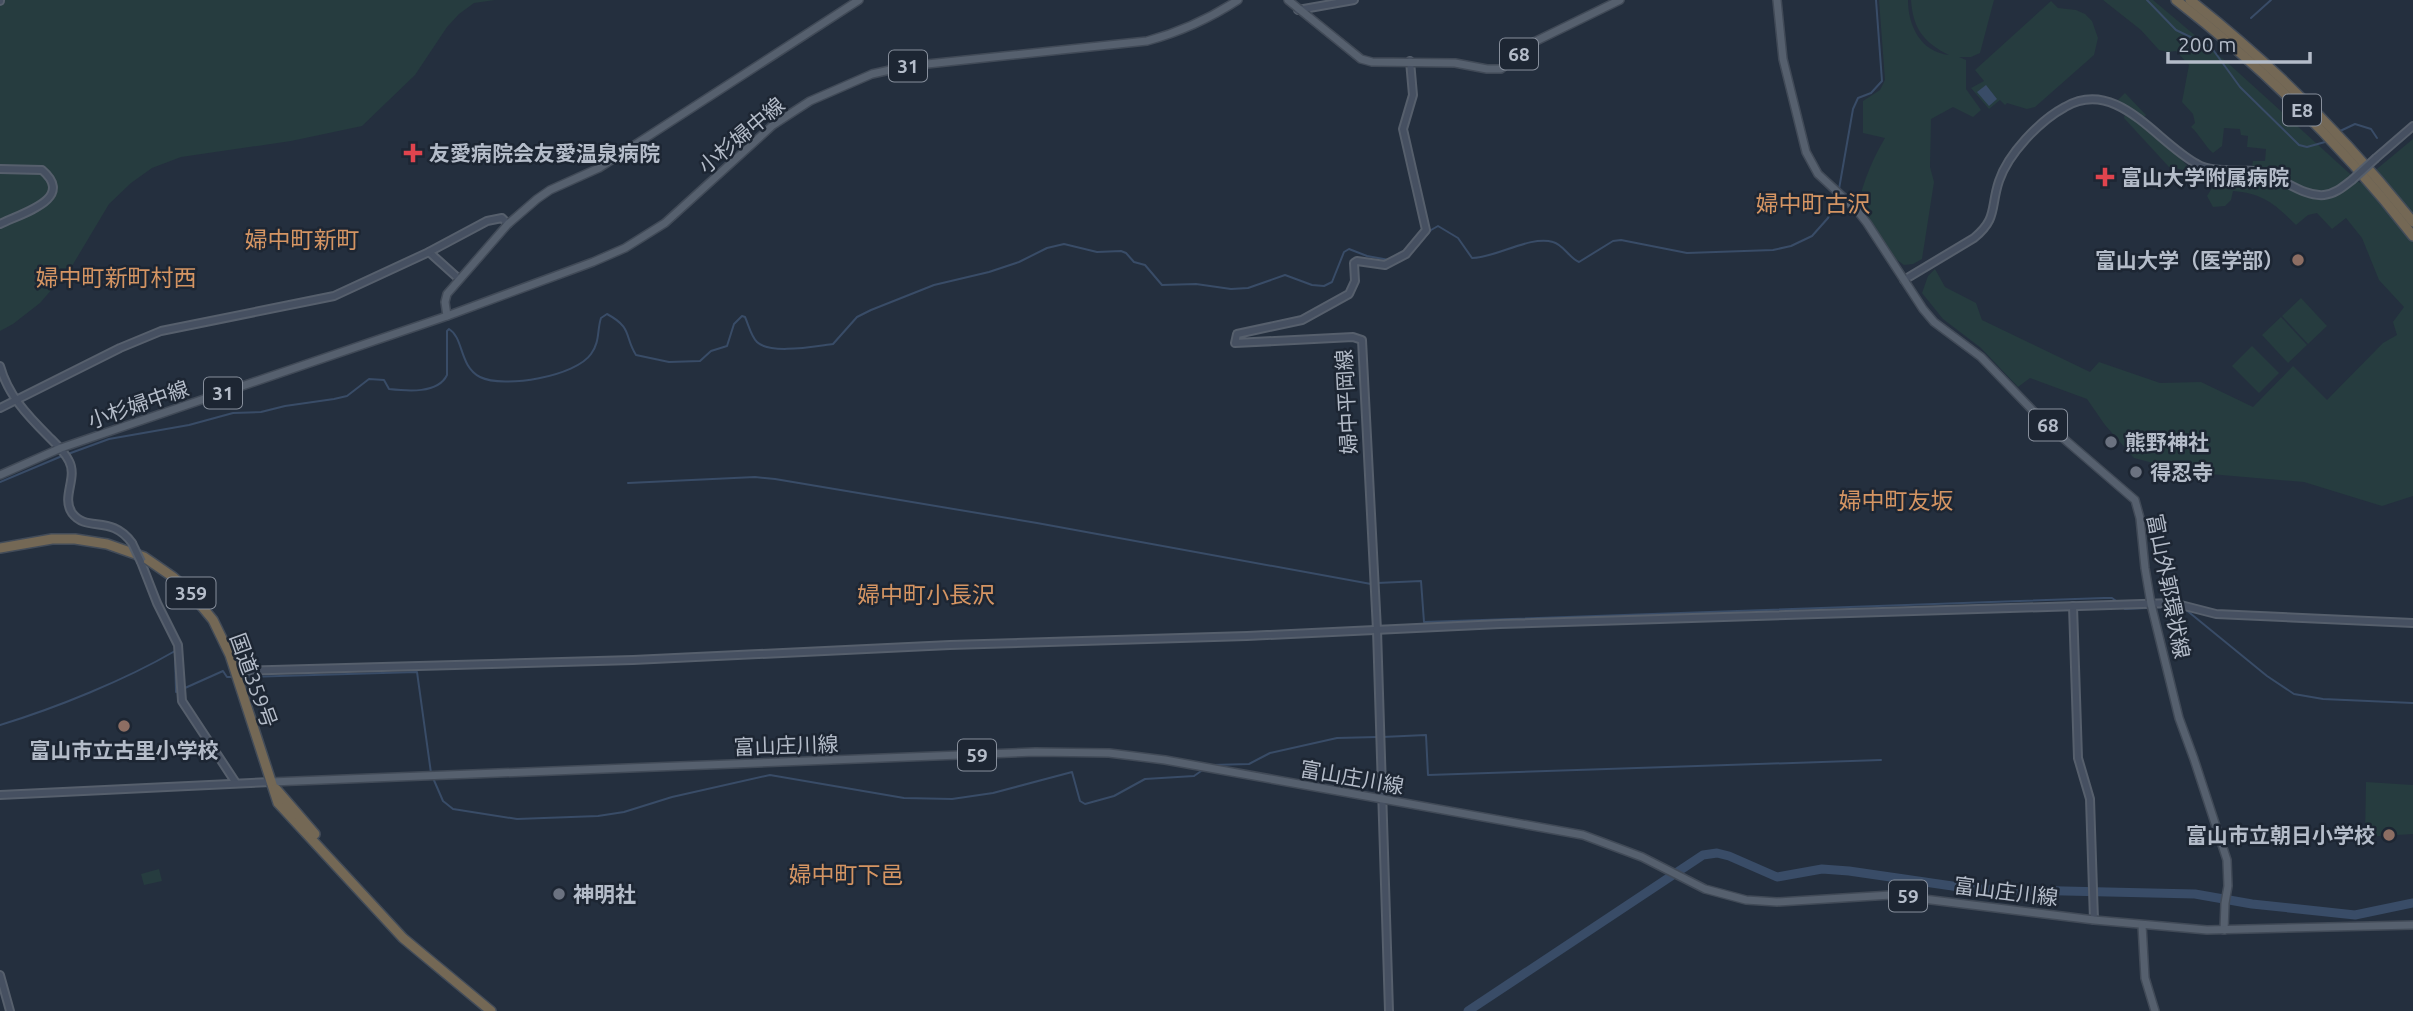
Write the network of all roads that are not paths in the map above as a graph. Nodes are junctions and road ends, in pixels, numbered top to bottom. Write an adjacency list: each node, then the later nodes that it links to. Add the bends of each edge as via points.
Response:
1 (859, 0): 15 (main road, 小杉婦中線, via 599,168 550,190)
2 (1238, 0): 20 (main road, 小杉婦中線 / 31, via 1204,21 1147,41 908,65 842,86 773,125 665,223 632,244)
3 (1287, 0): 9 (main road, 68)
4 (1354, 0): 9 (street)
5 (1620, 0): 10 (main road, 68, via 1532,43 1501,69)
6 (1777, 0): 19 (main road, 富山外郭環状線 / 68, via 1783,59 1812,166 1867,223)
7 (2176, 0): 16 (highway, E8, via 2296,104 2353,163)
8 (2190, 0): 13 (highway, E8, via 2310,106)
9 (1298, 10): 10 (main road, 68, via 1361,60)
10 (1410, 61): 30 (street, 婦中平岡線, via 1413,96 1403,129 1426,230 1406,254 1384,265 1354,263 1355,281 1349,294 1302,320 1236,336 1236,343 1362,340)
11 (2413, 126): 19 (street, bridge, via 2342,188 2322,195 2261,172 2203,167 2123,107 2085,99 2063,107 2010,157 1984,229)
12 (0, 169): 14 (street, via 42,170 54,191 48,200)
13 (2413, 222)
14 (0, 224)
15 (508, 224): 17 (street, via 497,217); 18 (main road, 小杉婦中線)
16 (2413, 236)
17 (429, 252): 18 (street); 22 (street, via 334,296 161,331)
18 (459, 279): 20 (main road, 小杉婦中線, via 447,294)
19 (1904, 280): 27 (main road, 富山外郭環状線 / 68, via 1934,322 1981,357 2040,419 2135,500)
20 (447, 316): 24 (main road, 小杉婦中線 / 31)
21 (0, 366): 22 (street)
22 (15, 400): 23 (street); 24 (street)
23 (0, 408)
24 (61, 448): 25 (main road, 小杉婦中線 / 31); 33 (street, bridge, via 73,471 68,496 72,513 85,523 117,528 132,543 178,645 182,701)
25 (0, 475)
26 (0, 548): 31 (highway, 国道359号 / 359, via 75,539 144,557 173,576 203,607 221,635)
27 (2151, 604): 28 (street); 29 (street, via 2183,604 2216,614); 39 (main road, 富山外郭環状線 / 68, via 2182,729 2227,860)
28 (2073, 606): 30 (street); 36 (street, via 2078,758 2090,799)
29 (2413, 623)
30 (1377, 629): 31 (street, via 633,660); 35 (street, 婦中平岡線)
31 (235, 671): 32 (highway, 国道359号 / 359)
32 (271, 782): 33 (street); 35 (main road, 富山庄川線 / 59, via 1095,753 1164,760); 42 (highway, 国道359号 / 359, via 278,803 403,938); 43 (highway, 国道359号 / 359, via 407,934)
33 (236, 783): 34 (street)
34 (0, 794)
35 (1381, 801): 36 (main road, 富山庄川線 / 59, via 1583,835 1718,894 1746,900 1878,894); 44 (street, 婦中平岡線)
36 (2094, 920): 37 (main road, 富山庄川線 / 59)
37 (2142, 925): 39 (main road, 富山庄川線 / 59); 45 (main road, via 2145,978)
38 (2413, 925): 39 (main road, 富山庄川線 / 59)
39 (2224, 930)
40 (0, 975): 41 (street)
41 (10, 1011)
42 (491, 1011)
43 (500, 1011)
44 (1389, 1011)
45 (2155, 1011)

